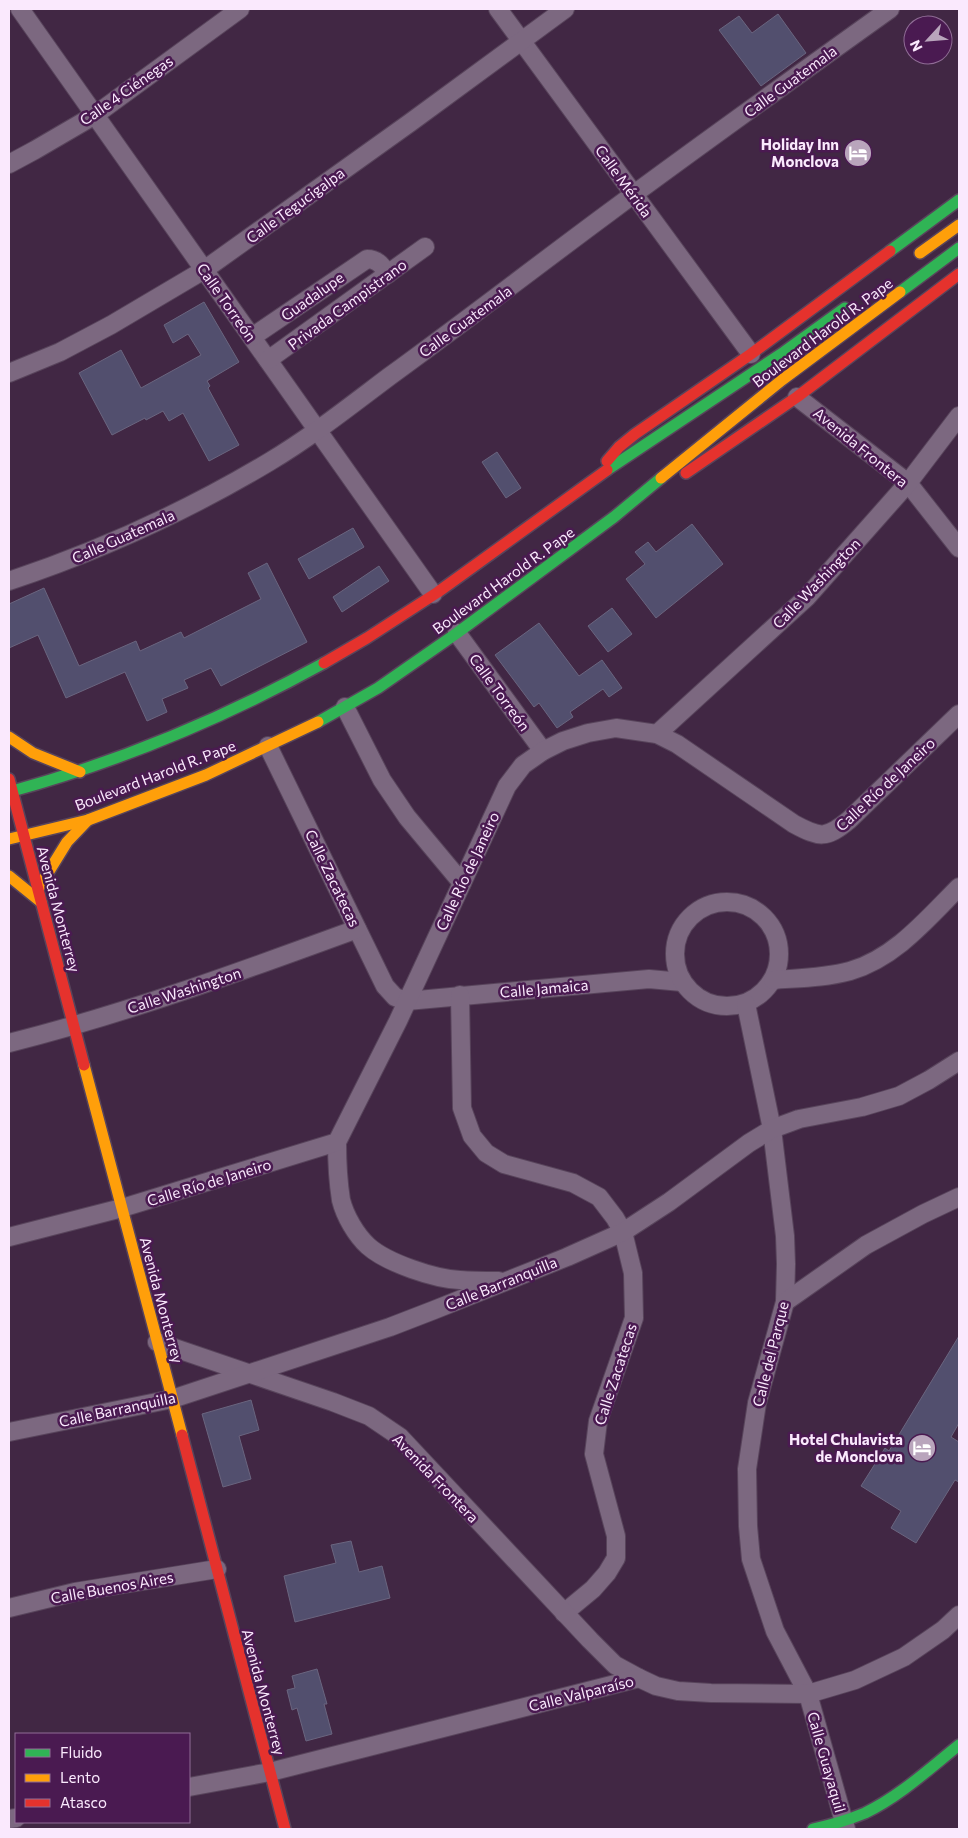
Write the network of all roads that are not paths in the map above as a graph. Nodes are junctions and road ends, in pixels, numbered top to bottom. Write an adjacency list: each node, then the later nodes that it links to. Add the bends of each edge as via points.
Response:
1 (20, 9): 7 (street, Calle Torreón)
2 (240, 9): 7 (street, Calle 4 Ciénegas)
3 (498, 9): 6 (street, Calle Mérida)
4 (565, 9): 6 (street, Calle Tegucigalpa)
5 (890, 9): 9 (street, Calle Guatemala)
6 (521, 41): 9 (street, Calle Mérida); 15 (street, Calle Tegucigalpa)
7 (95, 115): 8 (street, Calle 4 Ciénegas); 15 (street, Calle Torreón)
8 (9, 164)
9 (635, 195): 20 (street, Calle Mérida); 25 (street, Calle Guatemala)
10 (959, 200): 20 (main road)
11 (959, 224): 14 (main road)
12 (425, 247): 16 (street, Privada Campistrano)
13 (959, 248): 28 (main road, Boulevard Harold R. Pape, via 782,380)
14 (914, 258)
15 (204, 270): 19 (street, Calle Torreón); 22 (street, Calle Tegucigalpa, via 60,352)
16 (388, 274): 19 (street, Guadalupe, via 380,263 367,259); 21 (street, Privada Campistrano)
17 (959, 274): 23 (main road)
18 (853, 303): 26 (main road, Boulevard Harold R. Pape)
19 (252, 337): 21 (street, Calle Torreón)
20 (751, 354): 26 (main road, via 630,438 613,453)
21 (268, 360): 25 (street, Calle Torreón)
22 (9, 373)
23 (797, 396): 27 (street, Avenida Frontera); 28 (main road, via 647,499)
24 (959, 416): 27 (street, Calle Washington)
25 (317, 430): 30 (street, Calle Guatemala, via 269,462 183,509 73,559); 31 (street, Calle Torreón)
26 (598, 476): 31 (main road, Boulevard Harold R. Pape)
27 (908, 483): 29 (street, Avenida Frontera); 35 (street, Calle Washington, via 806,597)
28 (614, 517): 32 (main road, Boulevard Harold R. Pape)
29 (959, 548)
30 (9, 581)
31 (433, 594): 39 (main road, Boulevard Harold R. Pape, via 367,638 274,689 202,724)
32 (457, 633): 33 (main road, Boulevard Harold R. Pape); 38 (street, Calle Torreón)
33 (345, 707): 37 (main road, Boulevard Harold R. Pape); 46 (street, via 382,780 407,817)
34 (959, 714): 35 (street, Calle Río de Janeiro, via 849,820 834,832 823,835 794,824)
35 (657, 734): 38 (street, Calle Río de Janeiro, via 616,728 588,733)
36 (9, 737): 39 (main road, via 33,753)
37 (268, 746): 42 (main road, Boulevard Harold R. Pape, via 206,775); 50 (street, Calle Zacatecas)
38 (543, 751): 46 (street, Calle Río de Janeiro, via 523,765 507,786)
39 (80, 772): 41 (main road, Boulevard Harold R. Pape)
40 (9, 779): 41 (main road, Avenida Monterrey)
41 (10, 791): 43 (main road, Avenida Monterrey)
42 (88, 820): 43 (main road, Boulevard Harold R. Pape); 48 (main road, via 67,842)
43 (24, 835): 44 (main road, Boulevard Harold R. Pape); 48 (main road, Avenida Monterrey)
44 (9, 839)
45 (9, 876): 49 (main road)
46 (462, 883): 54 (street, Calle Río de Janeiro)
47 (959, 887): 51 (street, via 902,942 877,959 851,971 818,978)
48 (38, 889): 49 (main road, Avenida Monterrey)
49 (41, 902): 56 (main road, Avenida Monterrey)
50 (357, 929): 54 (street, Calle Zacatecas, via 385,986 395,997); 56 (street, Calle Washington, via 219,980)
51 (773, 980): 52 (street, via 779,947 774,931 750,907 734,902 717,902 701,908 678,933 674,950); 55 (street, via 766,990)
52 (682, 982): 53 (street, Calle Jamaica, via 649,979); 55 (street, via 694,996 710,1005)
53 (460, 995): 54 (street, Calle Jamaica); 63 (street, Calle Zacatecas, via 462,1108 472,1136 486,1153 504,1164 573,1183 599,1197)
54 (407, 1001): 60 (street, Calle Río de Janeiro)
55 (746, 1004): 59 (street, Calle del Parque)
56 (74, 1026): 57 (street, Calle Washington); 62 (main road, Avenida Monterrey)
57 (9, 1043)
58 (959, 1060): 59 (street, Calle Barranquilla, via 899,1096 799,1119)
59 (772, 1129): 63 (street, Calle Barranquilla); 66 (street, Calle del Parque, via 785,1236)
60 (337, 1142): 62 (street, Calle Río de Janeiro); 65 (street, via 342,1201 350,1224 367,1246 390,1260 425,1273 459,1280)
61 (959, 1197): 66 (street, via 866,1245)
62 (122, 1208): 64 (street, Calle Río de Janeiro); 67 (main road, Avenida Monterrey)
63 (623, 1232): 65 (street, Calle Barranquilla); 73 (street, Calle Zacatecas, via 633,1273 634,1318 598,1421 594,1454 616,1536 616,1558 592,1589)
64 (9, 1237)
65 (507, 1281): 68 (street, Calle Barranquilla, via 390,1327)
66 (785, 1302): 76 (street, Calle del Parque, via 757,1403 747,1469 748,1526 751,1559 775,1631)
67 (157, 1342): 68 (street, Avenida Frontera); 69 (main road, Avenida Monterrey)
68 (251, 1374): 69 (street, Calle Barranquilla); 73 (street, Avenida Frontera, via 369,1416 400,1437)
69 (172, 1398): 70 (street, Calle Barranquilla); 71 (main road, Avenida Monterrey)
70 (9, 1432)
71 (217, 1570): 72 (street, Calle Buenos Aires, via 75,1592); 78 (main road, Avenida Monterrey)
72 (9, 1608)
73 (564, 1613): 75 (street, Avenida Frontera, via 616,1664)
74 (959, 1615): 76 (street, Calle Valparaíso, via 944,1630 904,1657 855,1680)
75 (638, 1678): 76 (street, Calle Valparaíso, via 678,1691); 78 (street, Calle Valparaíso)
76 (808, 1694): 80 (street, Calle Guayaquil)
77 (959, 1745): 80 (main road, via 900,1791)
78 (270, 1772): 79 (street, Calle Valparaíso); 81 (main road, Avenida Monterrey)
79 (190, 1787)
80 (845, 1825): 82 (main road)
81 (285, 1829)
82 (814, 1829)

